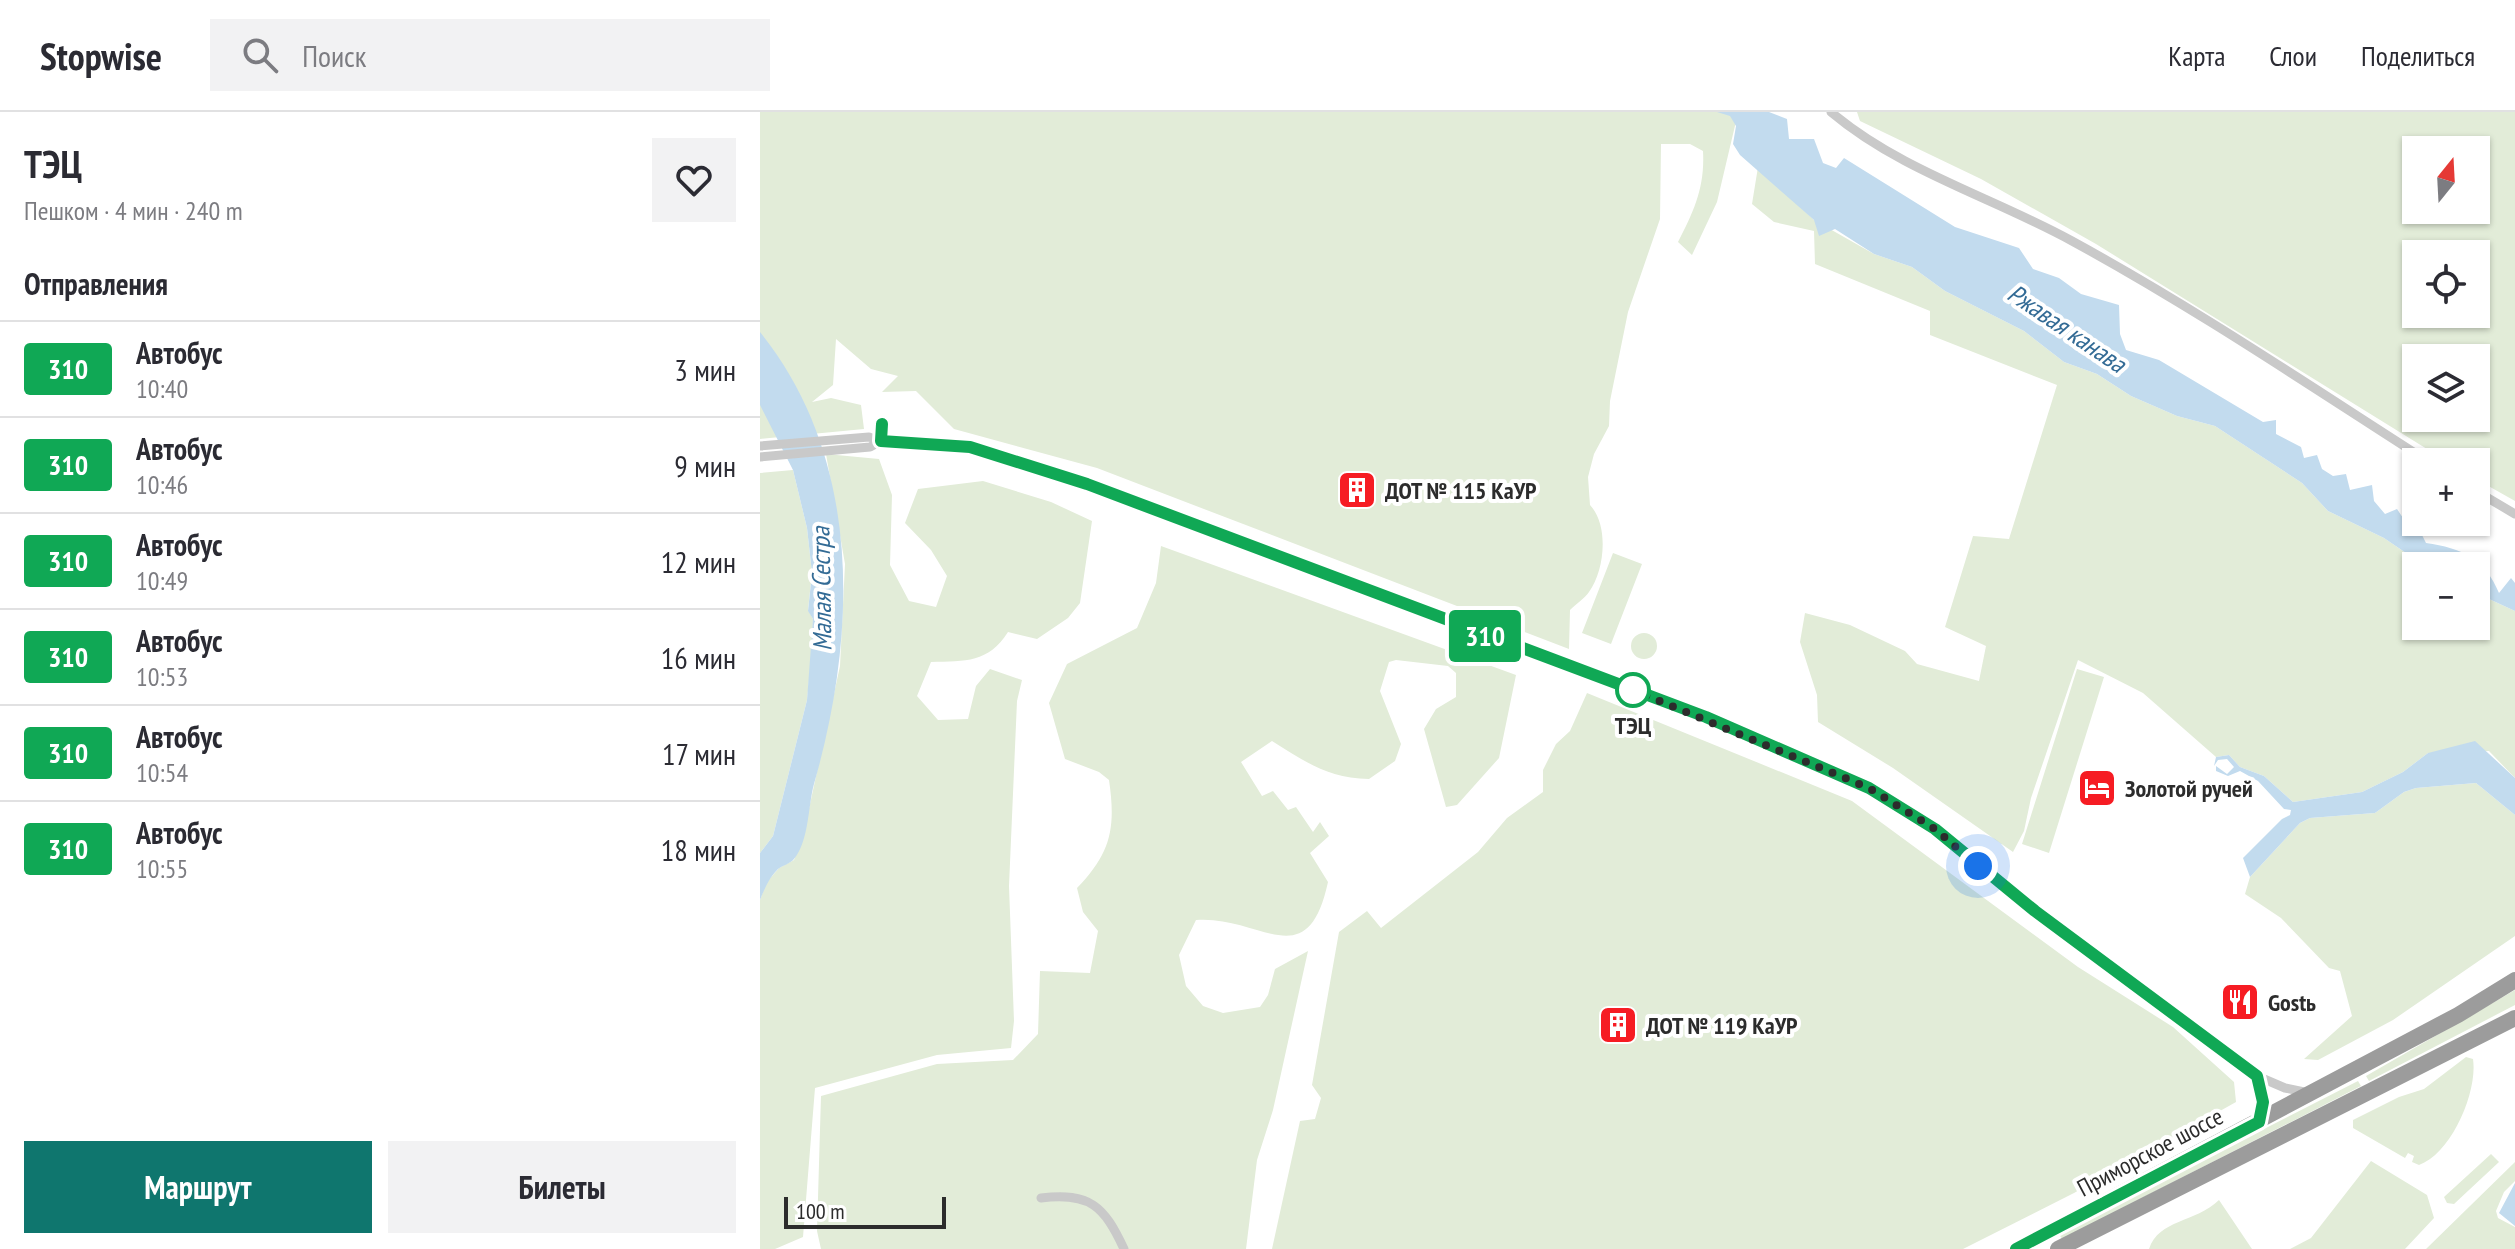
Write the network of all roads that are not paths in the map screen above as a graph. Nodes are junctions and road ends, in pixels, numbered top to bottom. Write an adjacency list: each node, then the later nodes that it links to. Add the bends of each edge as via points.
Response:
1 (1831, 112): 4 (street, via 1885,151 2067,238 2170,296)
2 (869, 442): 3 (street); 5 (street); 10 (street, via 970,447 1087,484 1706,717 1869,788 1935,829 2035,911)
3 (760, 446)
4 (2407, 448)
5 (760, 457)
6 (2490, 499): 7 (street)
7 (2515, 514)
8 (2515, 980): 11 (highway, Приморское шоссе)
9 (2515, 1018): 17 (highway, Приморское шоссе)
10 (2257, 1076): 11 (street); 12 (street, via 2263,1102)
11 (2313, 1093): 12 (highway, Приморское шоссе)
12 (2259, 1122): 14 (highway, Приморское шоссе)
13 (1041, 1198): 15 (street, via 1069,1195 1099,1208)
14 (2046, 1233): 16 (highway, Приморское шоссе); 17 (highway)
15 (1124, 1249)
16 (2016, 1249)
17 (2056, 1249)

